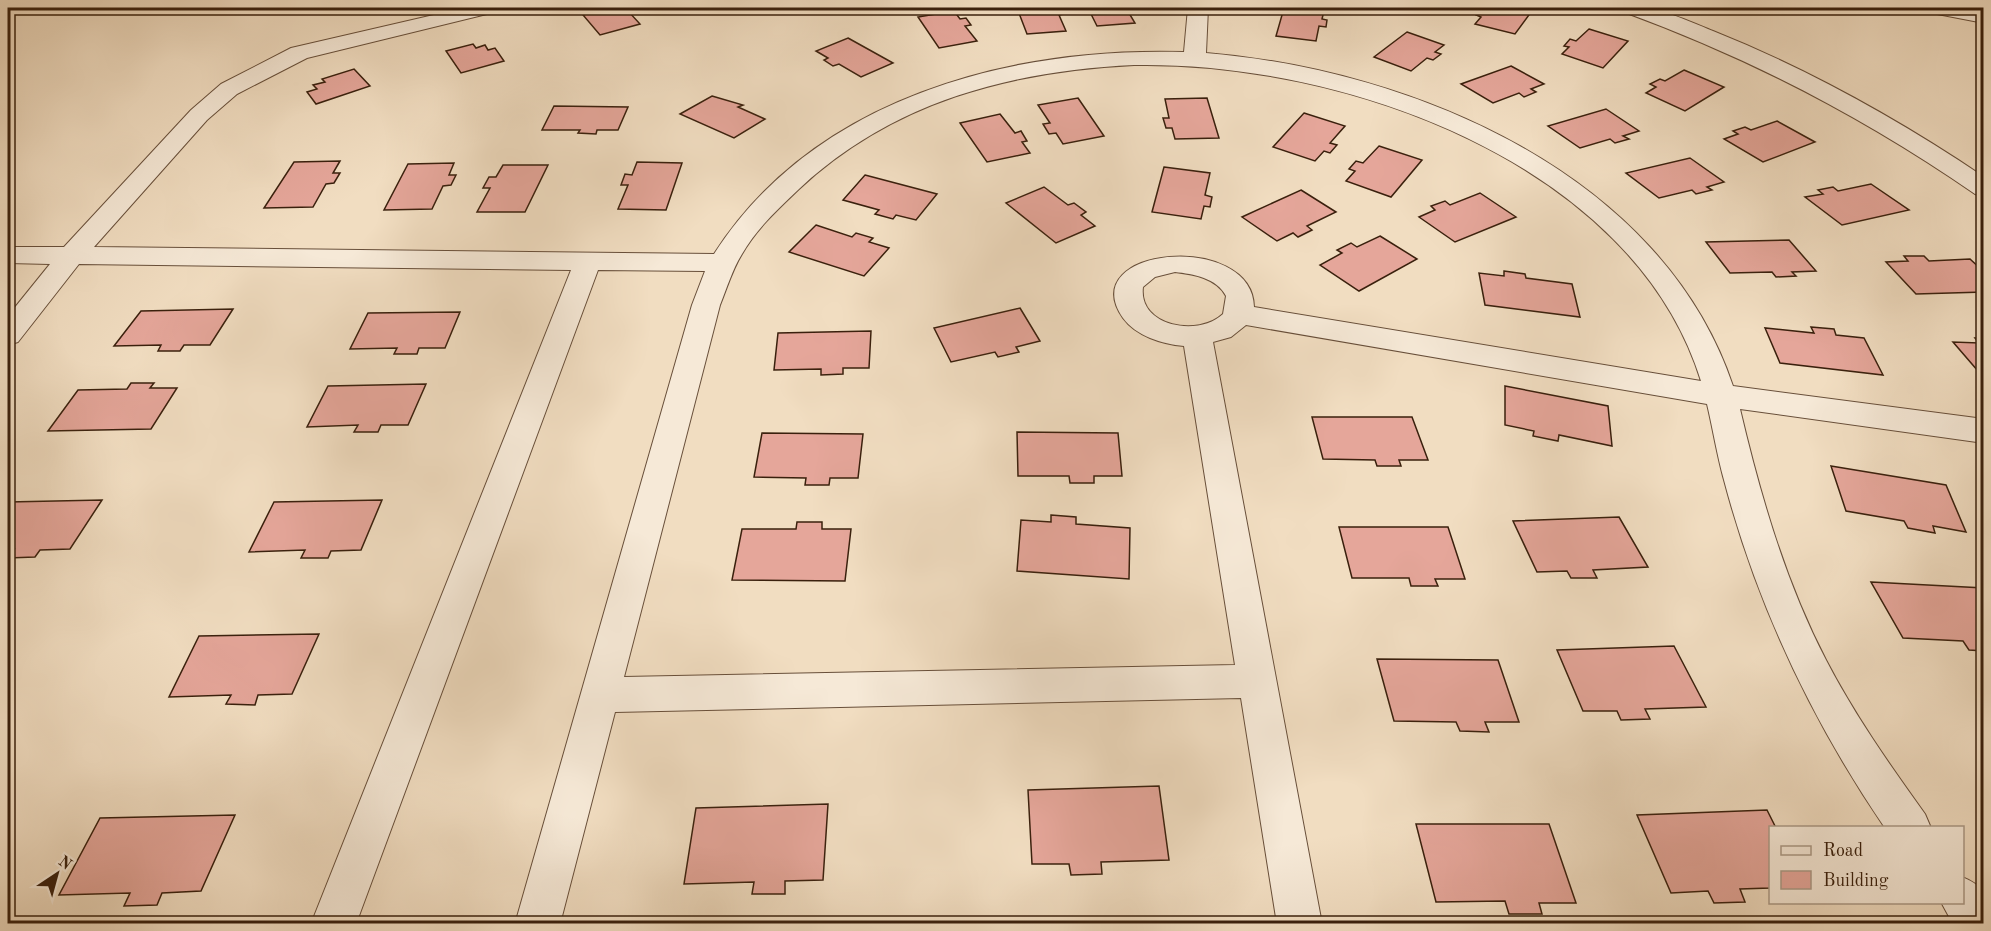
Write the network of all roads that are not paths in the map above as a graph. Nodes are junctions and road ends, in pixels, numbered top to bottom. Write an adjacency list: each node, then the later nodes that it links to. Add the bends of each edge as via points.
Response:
1 (488, 8): 9 (street, via 299,53 229,89 199,115)
2 (1198, 8): 6 (street)
3 (1630, 8): 7 (street, via 1668,20 1795,76 1924,146)
4 (1934, 8): 5 (street)
5 (1983, 17)
6 (1195, 59): 11 (street, via 1081,62 1026,69 972,81 918,100 872,121 827,150 753,219); 15 (street, via 1314,77 1373,92 1430,111 1538,165 1597,208 1647,258 1687,315 1708,358)
7 (1983, 189)
8 (8, 255): 9 (street)
9 (71, 256): 10 (street); 13 (street)
10 (588, 261): 11 (street); 21 (street)
11 (723, 263): 18 (street, via 706,305)
12 (1239, 314): 14 (street, via 1230,325); 14 (street, via 1241,302 1236,290 1211,270 1167,264 1133,279 1126,301 1142,322 1157,331); 15 (street)
13 (8, 335)
14 (1197, 337): 17 (street)
15 (1719, 395): 16 (street); 19 (street, via 1771,576 1814,674 1873,777)
16 (1983, 431)
17 (1258, 681): 18 (street); 23 (street)
18 (599, 695): 22 (street)
19 (1909, 826)
20 (1964, 902): 24 (street)
21 (333, 924)
22 (537, 924)
23 (1300, 924)
24 (1982, 924)

